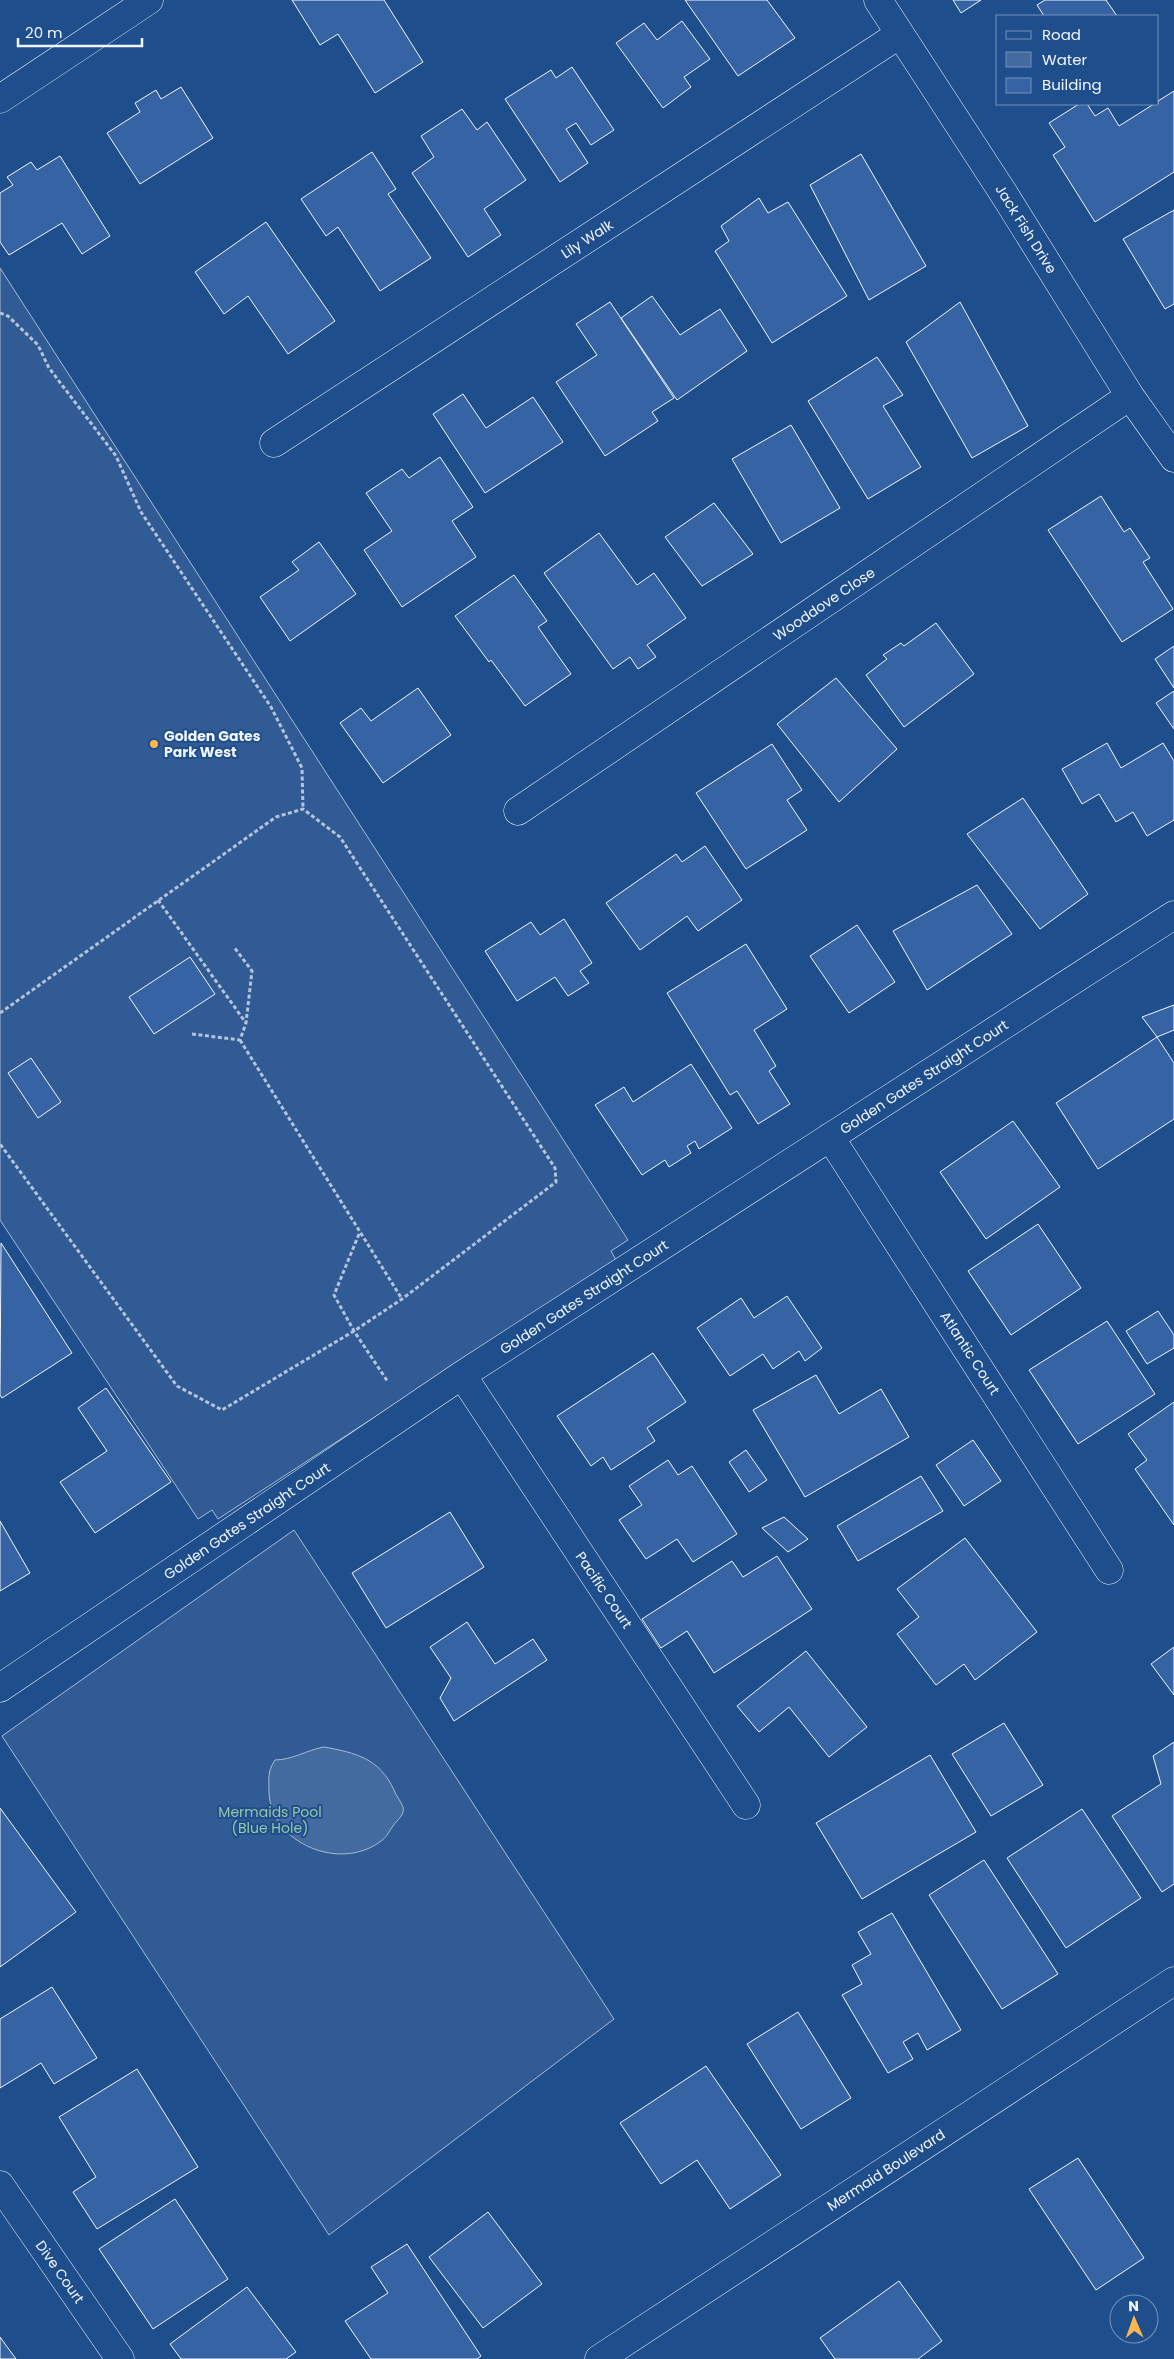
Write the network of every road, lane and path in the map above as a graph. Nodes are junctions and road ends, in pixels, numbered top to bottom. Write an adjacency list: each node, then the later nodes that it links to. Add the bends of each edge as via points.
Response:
1 (149, 0): 4 (street)
2 (878, 0): 3 (street, Jack Fish Drive)
3 (900, 34): 6 (street, Jack Fish Drive); 7 (street, Lily Walk)
4 (0, 99)
5 (0, 313): 9 (path, via 8,316 38,345 50,368 116,456 140,512 271,707 302,768)
6 (1130, 396): 8 (street, Jack Fish Drive); 10 (street, Wooddove Close)
7 (274, 443)
8 (1174, 458)
9 (303, 809): 11 (path, via 276,817); 21 (path, via 340,837 554,1168 556,1182)
10 (518, 811)
11 (158, 900): 14 (path); 15 (path)
12 (1174, 915): 18 (street, Golden Gates Straight Court)
13 (234, 947): 15 (path, via 252,971)
14 (0, 1013)
15 (246, 1023): 17 (path)
16 (192, 1034): 17 (path)
17 (240, 1040): 20 (path)
18 (830, 1137): 23 (street, Golden Gates Straight Court); 25 (street, Atlantic Court)
19 (0, 1144): 22 (path, via 177,1386 222,1410)
20 (359, 1233): 21 (path); 22 (path, via 334,1296)
21 (402, 1299): 22 (path)
22 (354, 1331): 24 (path)
23 (462, 1375): 24 (street, Golden Gates Straight Court); 27 (street, Pacific Court)
24 (408, 1412): 26 (street, Golden Gates Straight Court)
25 (1109, 1570)
26 (0, 1688)
27 (746, 1805)
28 (1174, 1981): 31 (street, Mermaid Boulevard)
29 (0, 2185): 30 (street, Dive Court)
30 (120, 2359)
31 (599, 2359)

